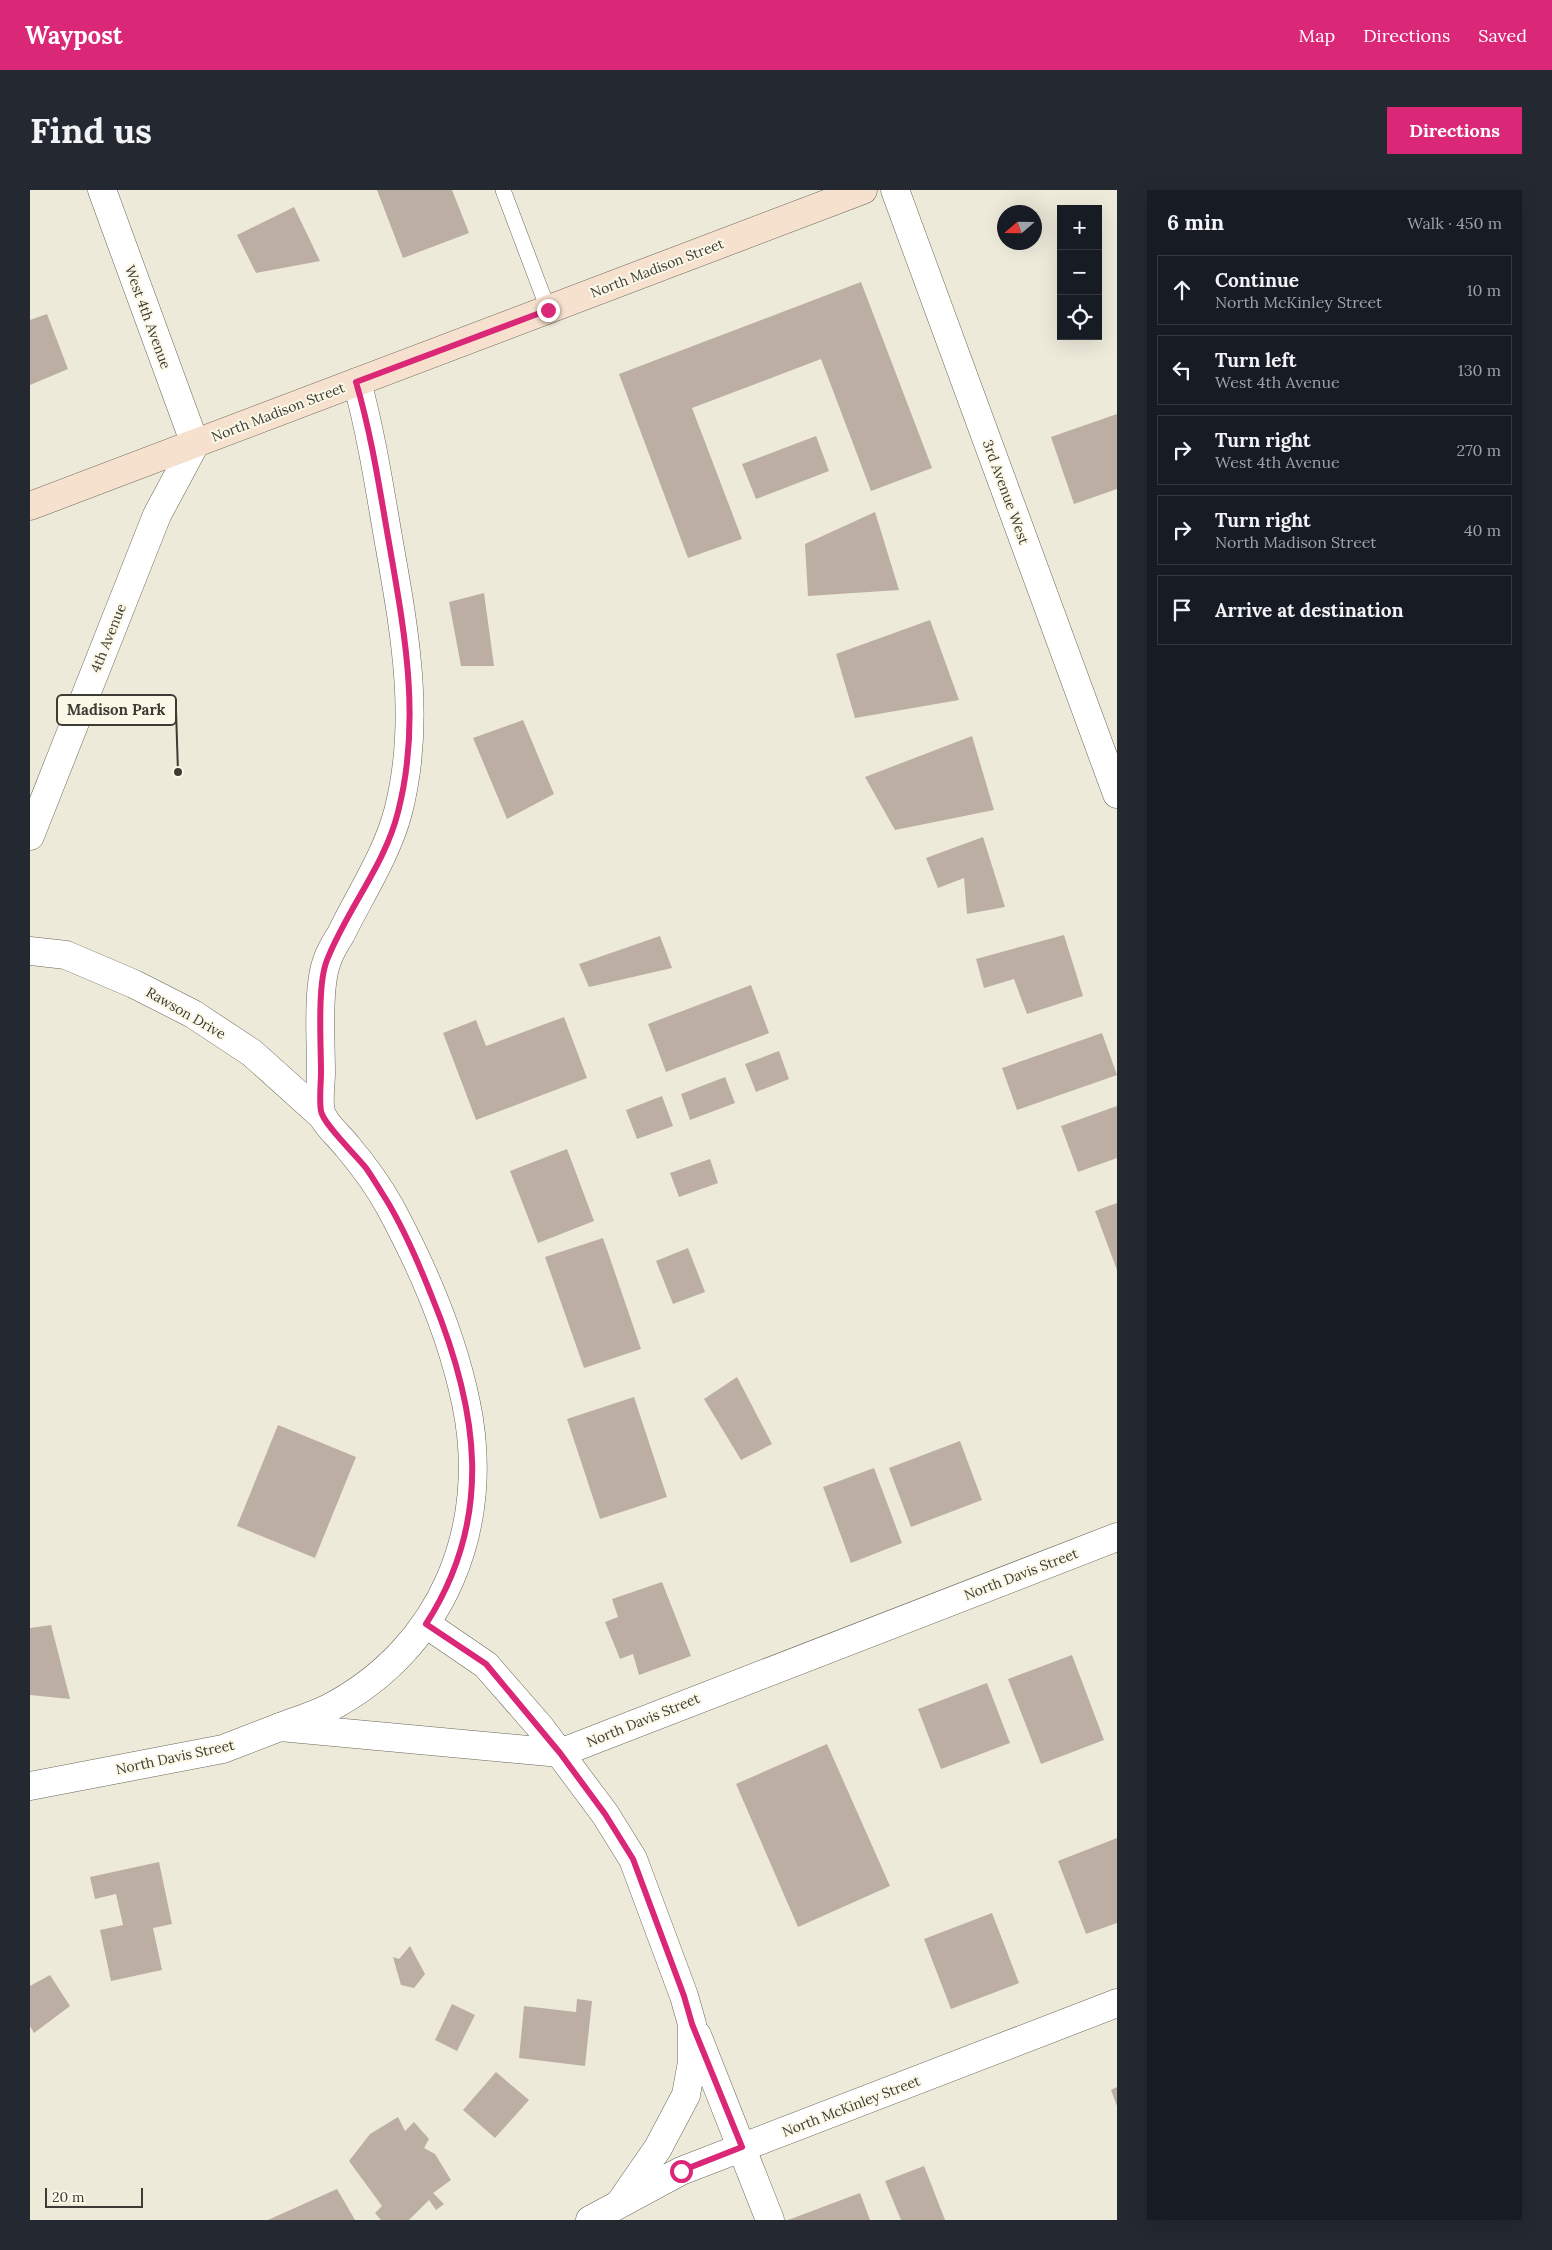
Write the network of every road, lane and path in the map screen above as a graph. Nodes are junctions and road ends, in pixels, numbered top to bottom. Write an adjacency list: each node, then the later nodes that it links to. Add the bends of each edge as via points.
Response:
1 (102, 190): 7 (street, West 4th Avenue)
2 (504, 190): 5 (lane)
3 (863, 190): 5 (main road, North Madison Street)
4 (896, 190): 9 (street, 3rd Avenue West)
5 (548, 310): 6 (main road, North Madison Street)
6 (356, 382): 7 (main road, North Madison Street); 13 (street, via 368,422 407,646 411,710 407,767 398,814 326,963 321,1008)
7 (195, 444): 8 (main road, North Madison Street); 11 (street, 4th Avenue, via 158,515)
8 (30, 506)
9 (1112, 770): 10 (street, 3rd Avenue West)
10 (1117, 794)
11 (30, 836)
12 (30, 950): 13 (street, Rawson Drive, via 66,955 193,1014 252,1053)
13 (321, 1115): 15 (street, via 366,1168 420,1266 447,1333 466,1404 473,1460 470,1512 461,1555 443,1598)
14 (1117, 1537): 17 (street, North Davis Street)
15 (426, 1624): 16 (street, via 403,1652 365,1685 327,1708); 17 (street, via 486,1664)
16 (280, 1727): 17 (street, North Davis Street); 18 (street, North Davis Street, via 223,1749)
17 (560, 1753): 20 (street, via 633,1859)
18 (30, 1786)
19 (1117, 2003): 21 (street, North McKinley Street)
20 (692, 2024): 21 (street); 22 (street, via 692,2062 686,2095 658,2148)
21 (742, 2147): 22 (street, North McKinley Street, via 681,2171); 24 (street)
22 (620, 2203): 23 (street, North McKinley Street)
23 (590, 2220)
24 (770, 2220)

